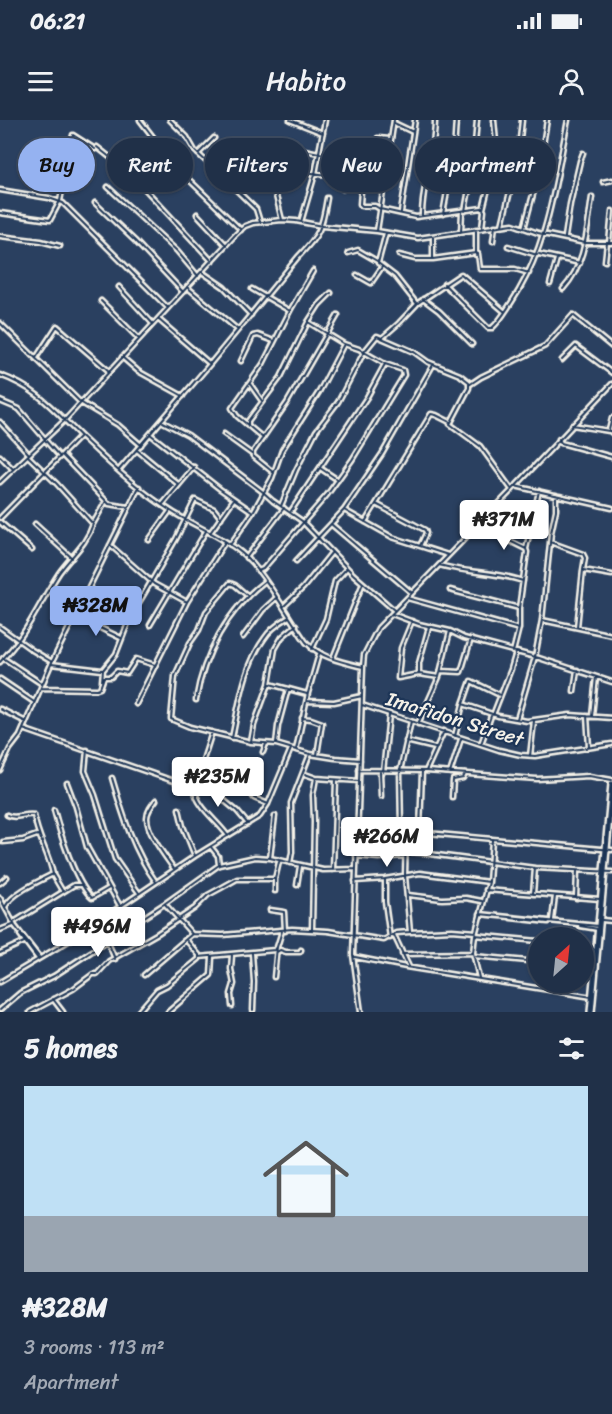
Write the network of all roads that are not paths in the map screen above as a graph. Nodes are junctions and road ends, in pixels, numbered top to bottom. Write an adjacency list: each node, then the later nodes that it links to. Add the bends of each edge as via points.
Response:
1 (140, 120): 56 (street, via 177,168)
2 (170, 120): 19 (street)
3 (290, 120): 15 (street)
4 (325, 120): 15 (street)
5 (415, 120): 14 (street)
6 (435, 120): 46 (street)
7 (456, 120): 45 (street)
8 (477, 120): 40 (street, via 473,167)
9 (494, 120): 39 (street, via 497,153)
10 (522, 120): 51 (street, via 518,158)
11 (547, 120): 54 (street)
12 (568, 120): 60 (street)
13 (394, 121): 14 (street); 16 (street)
14 (413, 132): 43 (street)
15 (322, 133): 24 (street)
16 (390, 138)
17 (205, 147): 19 (street)
18 (584, 153): 22 (street)
19 (198, 154): 20 (street)
20 (205, 161)
21 (580, 161): 22 (street)
22 (578, 170): 63 (street)
23 (309, 173): 24 (street)
24 (315, 174): 25 (street); 49 (street)
25 (321, 174)
26 (612, 180): 27 (street)
27 (603, 182)
28 (0, 190): 36 (street)
29 (113, 192): 85 (street)
30 (238, 192): 48 (street, via 256,209)
31 (275, 192): 47 (street)
32 (361, 192): 38 (street, via 361,205)
33 (383, 192): 38 (street)
34 (592, 197): 65 (street)
35 (327, 198): 52 (street)
36 (60, 201): 42 (street, via 50,220); 76 (street, via 73,135 130,174); 98 (street)
37 (95, 203): 92 (street)
38 (380, 209): 43 (street); 57 (street)
39 (483, 209): 40 (street); 53 (street)
40 (463, 211): 45 (street); 58 (street)
41 (612, 211): 66 (street)
42 (0, 213)
43 (401, 213): 46 (street)
44 (197, 214): 67 (street)
45 (443, 214): 46 (street)
46 (422, 216)
47 (282, 220): 48 (street); 49 (street)
48 (260, 222): 56 (street)
49 (301, 222): 52 (street)
50 (496, 225): 51 (street); 53 (street); 64 (street)
51 (502, 225): 54 (street)
52 (322, 226): 57 (street); 94 (street, via 314,241)
53 (482, 228): 55 (street)
54 (524, 228): 60 (street)
55 (476, 229): 58 (street); 71 (street)
56 (241, 230): 67 (street)
57 (378, 231): 59 (street)
58 (461, 232): 62 (street)
59 (386, 233): 62 (street); 77 (street)
60 (544, 234): 63 (street); 72 (street)
61 (0, 236): 68 (street)
62 (433, 237): 74 (street)
63 (565, 238): 65 (street)
64 (493, 241)
65 (585, 243): 66 (street); 79 (street)
66 (609, 243): 78 (street)
67 (226, 245): 76 (street)
68 (60, 246)
69 (508, 246): 72 (street)
70 (348, 253): 77 (street, via 358,250)
71 (476, 254): 74 (street); 83 (street, via 480,269)
72 (537, 254): 75 (street); 83 (street)
73 (399, 255): 74 (street, via 415,260)
74 (434, 259)
75 (557, 259): 79 (street); 87 (street)
76 (212, 261): 82 (street)
77 (377, 261): 80 (street)
78 (605, 261)
79 (580, 264): 91 (street)
80 (382, 267): 84 (street, via 371,283); 97 (street, via 395,276)
81 (313, 271): 99 (street)
82 (202, 272): 85 (street); 101 (street, via 224,287)
83 (529, 273): 100 (street)
84 (357, 275)
85 (198, 276): 89 (street)
86 (444, 284): 95 (street); 100 (street, via 461,274); 100 (street, via 488,328)
87 (550, 284)
88 (118, 287): 106 (street)
89 (187, 287): 92 (street); 107 (street)
90 (252, 289): 94 (street)
91 (563, 289)
92 (183, 292): 98 (street)
93 (331, 293): 104 (street)
94 (266, 297): 99 (street); 101 (street)
95 (423, 299): 97 (street); 113 (street)
96 (101, 300): 110 (street)
97 (417, 304): 109 (street)
98 (168, 308): 103 (street)
99 (290, 311): 111 (street)
100 (505, 312)
101 (251, 315): 107 (street)
102 (338, 315): 108 (street)
103 (158, 319): 106 (street); 120 (street)
104 (308, 322): 108 (street); 132 (street, via 282,377)
105 (0, 323): 117 (street)
106 (153, 324): 110 (street)
107 (238, 330): 120 (street)
108 (326, 334): 112 (street); 144 (street)
109 (382, 338): 115 (street, via 376,336); 122 (street, via 414,351)
110 (139, 339): 123 (street)
111 (274, 341): 119 (street, via 254,336); 139 (street, via 256,376 232,408)
112 (344, 344): 115 (street); 159 (street, via 282,450)
113 (472, 344)
114 (612, 347): 128 (street, via 573,315 545,346)
115 (364, 352): 121 (street); 174 (street, via 338,402 313,437)
116 (122, 357): 129 (street, via 138,371)
117 (36, 358): 123 (street, via 57,326); 131 (street)
118 (562, 360): 124 (street, via 576,346)
119 (241, 361)
120 (210, 364): 129 (street)
121 (385, 364): 155 (street); 160 (street, via 400,369 404,375)
122 (433, 365): 128 (street, via 460,375); 176 (street, via 382,454)
123 (109, 371): 131 (street)
124 (612, 373)
125 (0, 375): 134 (street, via 32,389)
126 (250, 384): 132 (street)
127 (612, 384): 138 (street)
128 (470, 385): 137 (street)
129 (183, 396): 135 (street)
130 (0, 401): 146 (street, via 19,409)
131 (80, 402): 134 (street); 147 (street, via 128,432)
132 (263, 402): 139 (street)
133 (612, 418): 140 (street)
134 (65, 420): 143 (street); 146 (street)
135 (162, 421): 141 (street); 167 (street, via 188,435)
136 (0, 422): 149 (street)
137 (450, 422): 165 (street, via 480,446); 185 (street, via 433,414 429,417)
138 (572, 425): 140 (street); 145 (street)
139 (248, 426): 144 (street)
140 (610, 432)
141 (150, 434): 147 (street); 154 (street)
142 (224, 434): 152 (street)
143 (80, 436): 151 (street); 157 (street)
144 (263, 438): 152 (street)
145 (559, 439): 153 (street, via 561,443); 163 (street)
146 (45, 440): 149 (street); 151 (street)
147 (141, 445): 148 (street)
148 (137, 450): 157 (street); 162 (street)
149 (28, 455): 156 (street); 158 (street)
150 (0, 456): 156 (street)
151 (61, 456): 158 (street); 170 (street)
152 (253, 456): 159 (street)
153 (612, 457)
154 (194, 467): 162 (street); 169 (street)
155 (320, 468): 160 (street); 179 (street)
156 (13, 469): 161 (street)
157 (119, 470): 164 (street)
158 (45, 472): 182 (street); 187 (street)
159 (274, 473): 167 (street)
160 (338, 480): 184 (street)
161 (0, 482)
162 (178, 484): 172 (street)
163 (515, 486): 165 (street); 166 (street)
164 (139, 487): 172 (street); 173 (street)
165 (512, 490): 189 (street)
166 (539, 491): 168 (street); 199 (street)
167 (263, 492): 174 (street); 178 (street)
168 (556, 495): 175 (street); 195 (street)
169 (234, 499): 178 (street); 180 (street)
170 (106, 501): 173 (street, via 115,507); 187 (street)
171 (376, 504): 198 (street, via 425,530)
172 (162, 505): 177 (street)
173 (128, 507): 196 (street)
174 (282, 507): 179 (street); 204 (street)
175 (612, 508)
176 (344, 510): 185 (street); 188 (street)
177 (170, 511): 183 (street); 193 (street)
178 (253, 512): 197 (street)
179 (290, 512): 184 (street)
180 (221, 518): 183 (street, via 214,509 195,500); 191 (street)
181 (466, 518): 189 (street)
182 (0, 520): 200 (street)
183 (187, 520): 190 (street); 211 (street)
184 (302, 521): 192 (street); 209 (street)
185 (365, 522): 198 (street)
186 (35, 524): 203 (street)
187 (93, 524): 203 (street)
188 (331, 524): 192 (street); 218 (street)
189 (477, 524): 199 (street); 202 (street)
190 (206, 531): 191 (street); 217 (street)
191 (210, 534): 194 (street)
192 (318, 536): 201 (street); 205 (street)
193 (149, 540)
194 (225, 542): 197 (street); 223 (street)
195 (550, 542): 208 (street, via 584,554); 232 (street)
196 (110, 545): 211 (street); 220 (street)
197 (230, 545): 204 (street)
198 (420, 546): 202 (street)
199 (526, 549): 213 (street)
200 (32, 550)
201 (332, 552): 207 (street); 225 (street)
202 (448, 555): 206 (street)
203 (72, 558): 215 (street)
204 (246, 558): 209 (street)
205 (296, 561)
206 (439, 565): 213 (street); 218 (street)
207 (347, 568): 214 (street); 246 (street, via 335,581 326,619)
208 (583, 570): 210 (street); 238 (street)
209 (258, 571): 212 (street)
210 (612, 575)
211 (152, 581): 217 (street); 231 (street)
212 (265, 581): 219 (street); 221 (street)
213 (523, 581): 226 (street)
214 (363, 583): 227 (street); 251 (street)
215 (51, 586): 224 (street); 245 (street)
216 (450, 590): 226 (street)
217 (170, 592): 223 (street); 234 (street)
218 (412, 593): 222 (street)
219 (248, 596): 273 (street, via 228,620 206,661); 293 (street, via 230,583 206,612 176,676 171,719)
220 (84, 597): 224 (street); 231 (street)
221 (276, 598): 225 (street); 242 (street)
222 (406, 598): 227 (street); 239 (street)
223 (187, 602): 254 (street)
224 (81, 604): 229 (street)
225 (283, 607): 230 (street)
226 (519, 608): 239 (street)
227 (394, 610): 228 (street)
228 (392, 614): 233 (street); 255 (street, via 371,638)
229 (75, 616): 243 (street); 253 (street)
230 (290, 616): 235 (street); 295 (street, via 272,629 258,649 247,674)
231 (130, 618): 243 (street)
232 (542, 620): 238 (street); 249 (street)
233 (412, 621): 237 (street); 259 (street, via 400,648 398,678)
234 (150, 625)
235 (296, 625): 246 (street); 266 (street, via 275,649)
236 (0, 627): 245 (street)
237 (429, 627): 240 (street); 259 (street)
238 (577, 628): 241 (street)
239 (519, 629): 247 (street)
240 (450, 631): 244 (street); 258 (street)
241 (612, 635)
242 (243, 637)
243 (121, 638): 256 (street, via 116,654)
244 (471, 639): 247 (street); 258 (street, via 461,672)
245 (20, 640): 250 (street); 253 (street)
246 (312, 649): 248 (street)
247 (514, 652): 249 (street); 281 (street)
248 (320, 654): 251 (street); 270 (street)
249 (536, 657): 257 (street); 286 (street)
250 (3, 658): 252 (street); 265 (street)
251 (333, 659): 255 (street)
252 (0, 662)
253 (52, 663): 256 (street); 265 (street)
254 (156, 666): 263 (street, via 136,659 127,673 117,671); 276 (street)
255 (363, 667): 272 (street)
256 (103, 670): 263 (street)
257 (577, 670): 260 (street); 269 (street)
258 (440, 671): 261 (street)
259 (419, 674): 261 (street)
260 (596, 676): 264 (street); 283 (street)
261 (439, 677): 290 (street)
262 (0, 680): 275 (street)
263 (102, 681): 267 (street, via 97,689)
264 (612, 682)
265 (42, 684): 267 (street)
266 (269, 684): 268 (street); 298 (street)
267 (40, 688): 275 (street)
268 (288, 689): 270 (street); 300 (street)
269 (574, 692)
270 (308, 694): 274 (street)
271 (500, 695): 277 (street, via 471,681)
272 (363, 696): 274 (street, via 334,702); 278 (street)
273 (196, 700)
274 (307, 701): 284 (street)
275 (34, 702): 289 (street)
276 (136, 704)
277 (463, 704): 281 (street); 294 (street)
278 (362, 705): 280 (street, Imafidon Street); 312 (street)
279 (0, 710): 289 (street)
280 (390, 714): 287 (street, Imafidon Street); 317 (street)
281 (492, 715): 286 (street); 301 (street)
282 (587, 716): 283 (street); 288 (street); 303 (street)
283 (592, 716): 285 (street)
284 (302, 718): 307 (street); 310 (street, via 322,723)
285 (612, 718)
286 (517, 719): 288 (street)
287 (411, 721): 290 (street, Imafidon Street); 297 (street)
288 (534, 721): 311 (street)
289 (26, 722): 291 (street)
290 (418, 724): 292 (street, Imafidon Street)
291 (23, 729): 306 (street); 313 (street)
292 (444, 731): 294 (street, Imafidon Street); 304 (street)
293 (212, 732): 295 (street); 325 (street)
294 (455, 736): 296 (street, Imafidon Street)
295 (232, 738): 298 (street)
296 (461, 738): 301 (street, Imafidon Street); 318 (street)
297 (406, 741): 304 (street); 315 (street)
298 (251, 742): 299 (street)
299 (266, 743): 300 (street); 308 (street)
300 (276, 744): 305 (street)
301 (481, 744): 311 (street, Imafidon Street)
302 (612, 744): 303 (street, Imafidon Street)
303 (589, 747): 311 (street, Imafidon Street)
304 (435, 748): 316 (street)
305 (291, 749): 307 (street); 335 (street)
306 (87, 750): 330 (street); 389 (street, via 85,771 115,859)
307 (296, 750): 309 (street)
308 (263, 752)
309 (310, 754): 310 (street); 319 (street)
310 (317, 755): 312 (street)
311 (530, 756)
312 (360, 760): 314 (street)
313 (0, 770)
314 (359, 770): 317 (street); 327 (street)
315 (400, 771): 316 (street); 317 (street); 345 (street)
316 (424, 771): 318 (street); 347 (street)
317 (382, 772): 332 (street)
318 (450, 773): 320 (street)
319 (304, 774): 324 (street); 363 (street, via 291,803)
320 (465, 774): 329 (street, via 537,779 589,776); 333 (street, via 453,780)
321 (223, 775): 331 (street)
322 (256, 776): 331 (street)
323 (112, 778): 380 (street, via 130,836)
324 (316, 778): 326 (street); 366 (street)
325 (198, 779): 330 (street); 341 (street)
326 (336, 780): 327 (street); 370 (street)
327 (358, 781): 343 (street)
328 (67, 783): 385 (street, via 87,848)
329 (612, 785): 336 (main road)
330 (194, 788): 349 (street, via 201,807)
331 (249, 791): 335 (street)
332 (381, 796)
333 (452, 797)
334 (156, 800): 369 (street, via 147,819 154,839)
335 (268, 804): 341 (street)
336 (611, 808): 342 (main road)
337 (179, 809): 356 (street)
338 (54, 810): 383 (street)
339 (7, 815): 348 (street, via 34,815)
340 (274, 816): 358 (street)
341 (248, 824): 349 (street)
342 (610, 826): 353 (main road)
343 (357, 828): 344 (street); 357 (street)
344 (381, 829): 345 (street); 359 (street)
345 (401, 830): 346 (street)
346 (406, 831): 347 (street); 354 (street)
347 (420, 832): 350 (street)
348 (39, 836): 351 (street); 374 (street)
349 (228, 836): 352 (street)
350 (492, 840): 353 (street); 361 (street)
351 (3, 842)
352 (211, 847): 355 (street); 356 (street)
353 (609, 850): 372 (main road)
354 (405, 854): 359 (street); 361 (street); 375 (street)
355 (217, 855): 362 (street); 364 (street)
356 (195, 856): 369 (street)
357 (356, 856): 359 (street); 367 (street)
358 (270, 858): 360 (street); 362 (street)
359 (379, 858)
360 (280, 860): 363 (street); 377 (street)
361 (491, 861): 368 (street); 381 (street)
362 (225, 863): 364 (street)
363 (290, 864): 365 (street)
364 (219, 865): 397 (street)
365 (300, 866): 366 (street); 384 (street)
366 (313, 868): 370 (street); 410 (street)
367 (356, 868): 370 (street); 379 (street)
368 (534, 868): 371 (street); 390 (street)
369 (174, 870): 380 (street)
370 (333, 870)
371 (577, 871): 372 (street); 393 (street)
372 (604, 871): 373 (street); 394 (main road)
373 (612, 872)
374 (53, 875): 388 (street); 399 (street, via 19,893)
375 (405, 876): 378 (street); 381 (street, via 420,873); 391 (street)
376 (7, 877): 382 (street)
377 (275, 879): 387 (street); 404 (street, via 237,879 208,895)
378 (385, 879): 379 (street); 418 (street)
379 (355, 881): 416 (street)
380 (156, 882): 389 (street)
381 (489, 882): 386 (street)
382 (0, 883)
383 (81, 885): 385 (street, via 92,898); 388 (street)
384 (297, 885)
385 (110, 888): 398 (street)
386 (486, 890): 390 (street); 396 (street)
387 (275, 891)
388 (63, 892): 407 (street)
389 (139, 894): 398 (street)
390 (533, 894): 392 (street)
391 (408, 895): 396 (street); 413 (street)
392 (556, 896): 393 (street); 406 (street)
393 (576, 898): 394 (street)
394 (602, 899): 408 (main road)
395 (0, 900): 399 (street); 407 (street)
396 (483, 902): 401 (street)
397 (164, 904): 404 (street); 412 (street)
398 (120, 906): 402 (street)
399 (5, 908): 407 (street)
400 (270, 910): 411 (street, via 284,912)
401 (480, 914): 406 (street); 414 (street)
402 (103, 918): 412 (street); 435 (street)
403 (511, 918): 406 (street)
404 (179, 919): 415 (street); 436 (street)
405 (612, 921): 408 (street)
406 (552, 922): 408 (street)
407 (14, 924): 409 (street); 419 (street); 435 (street)
408 (598, 925): 425 (main road)
409 (0, 930)
410 (312, 930): 411 (street); 416 (street)
411 (284, 931): 415 (street); 423 (street)
412 (118, 932): 420 (street)
413 (410, 932): 414 (street); 417 (street)
414 (475, 933): 422 (street); 430 (street)
415 (192, 934): 421 (street)
416 (353, 934): 418 (street); 432 (street)
417 (394, 935): 418 (street); 429 (street)
418 (390, 938)
419 (26, 940): 427 (street); 435 (street)
420 (107, 940): 436 (street); 448 (street, via 54,976 20,993)
421 (187, 940): 433 (street); 440 (street)
422 (528, 940)
423 (277, 947): 426 (street); 428 (street)
424 (301, 950): 426 (street)
425 (596, 950): 439 (main road)
426 (277, 952): 441 (street)
427 (0, 953)
428 (252, 953): 431 (street); 449 (street)
429 (402, 954): 430 (street); 438 (street)
430 (474, 954): 437 (street); 442 (street)
431 (232, 955): 434 (street); 447 (street)
432 (353, 955): 438 (street); 454 (street)
433 (199, 957): 434 (street); 452 (street, via 157,990)
434 (212, 957): 453 (street, via 211,975)
435 (39, 958): 443 (street)
436 (115, 959): 446 (street)
437 (528, 960)
438 (409, 967): 442 (street)
439 (594, 971)
440 (144, 975)
441 (274, 976)
442 (479, 978): 445 (street)
443 (0, 982)
444 (592, 993): 445 (main road)
445 (592, 998): 455 (main road)
446 (53, 999): 450 (street); 451 (street)
447 (232, 1006)
448 (0, 1010)
449 (253, 1010)
450 (30, 1012)
451 (63, 1012)
452 (138, 1012)
453 (168, 1012)
454 (361, 1012)
455 (591, 1012)

